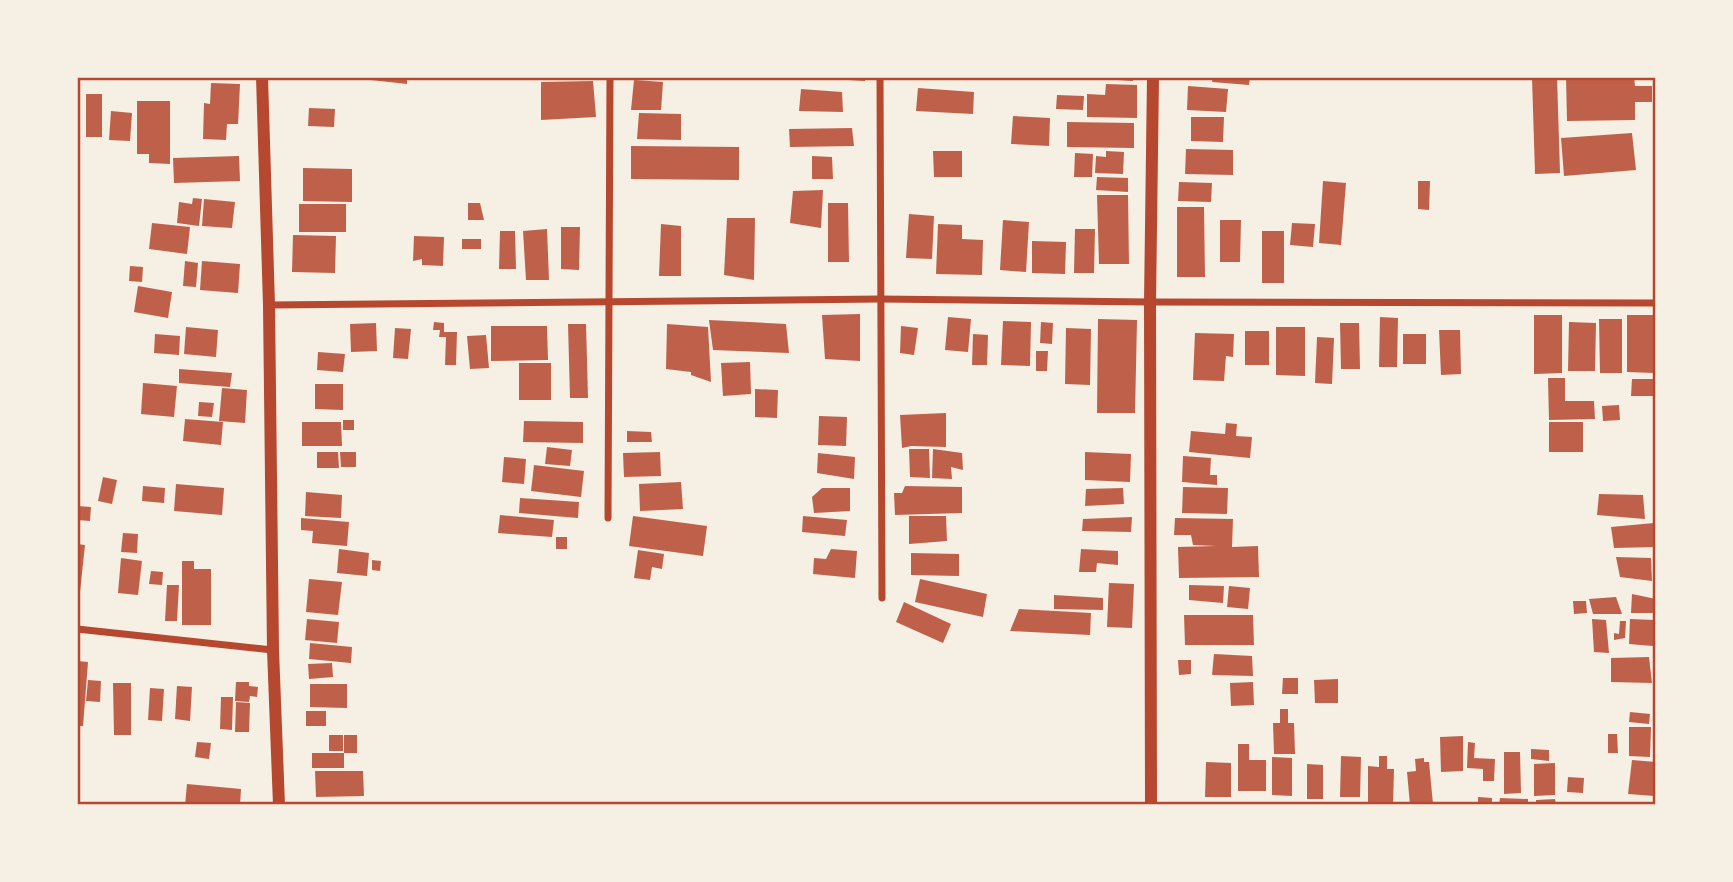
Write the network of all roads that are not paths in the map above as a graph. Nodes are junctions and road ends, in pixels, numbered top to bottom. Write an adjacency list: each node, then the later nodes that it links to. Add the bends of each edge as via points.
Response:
1 (262, 77): 9 (street)
2 (610, 77): 6 (street)
3 (880, 77): 5 (street)
4 (1153, 77): 7 (street)
5 (880, 299): 6 (street); 7 (street); 11 (street)
6 (608, 302): 9 (street); 10 (street)
7 (1150, 302): 8 (street); 15 (street)
8 (1656, 303)
9 (269, 305): 13 (street)
10 (608, 518)
11 (881, 598)
12 (77, 629): 13 (street)
13 (273, 650): 14 (street)
14 (279, 805)
15 (1152, 805)

